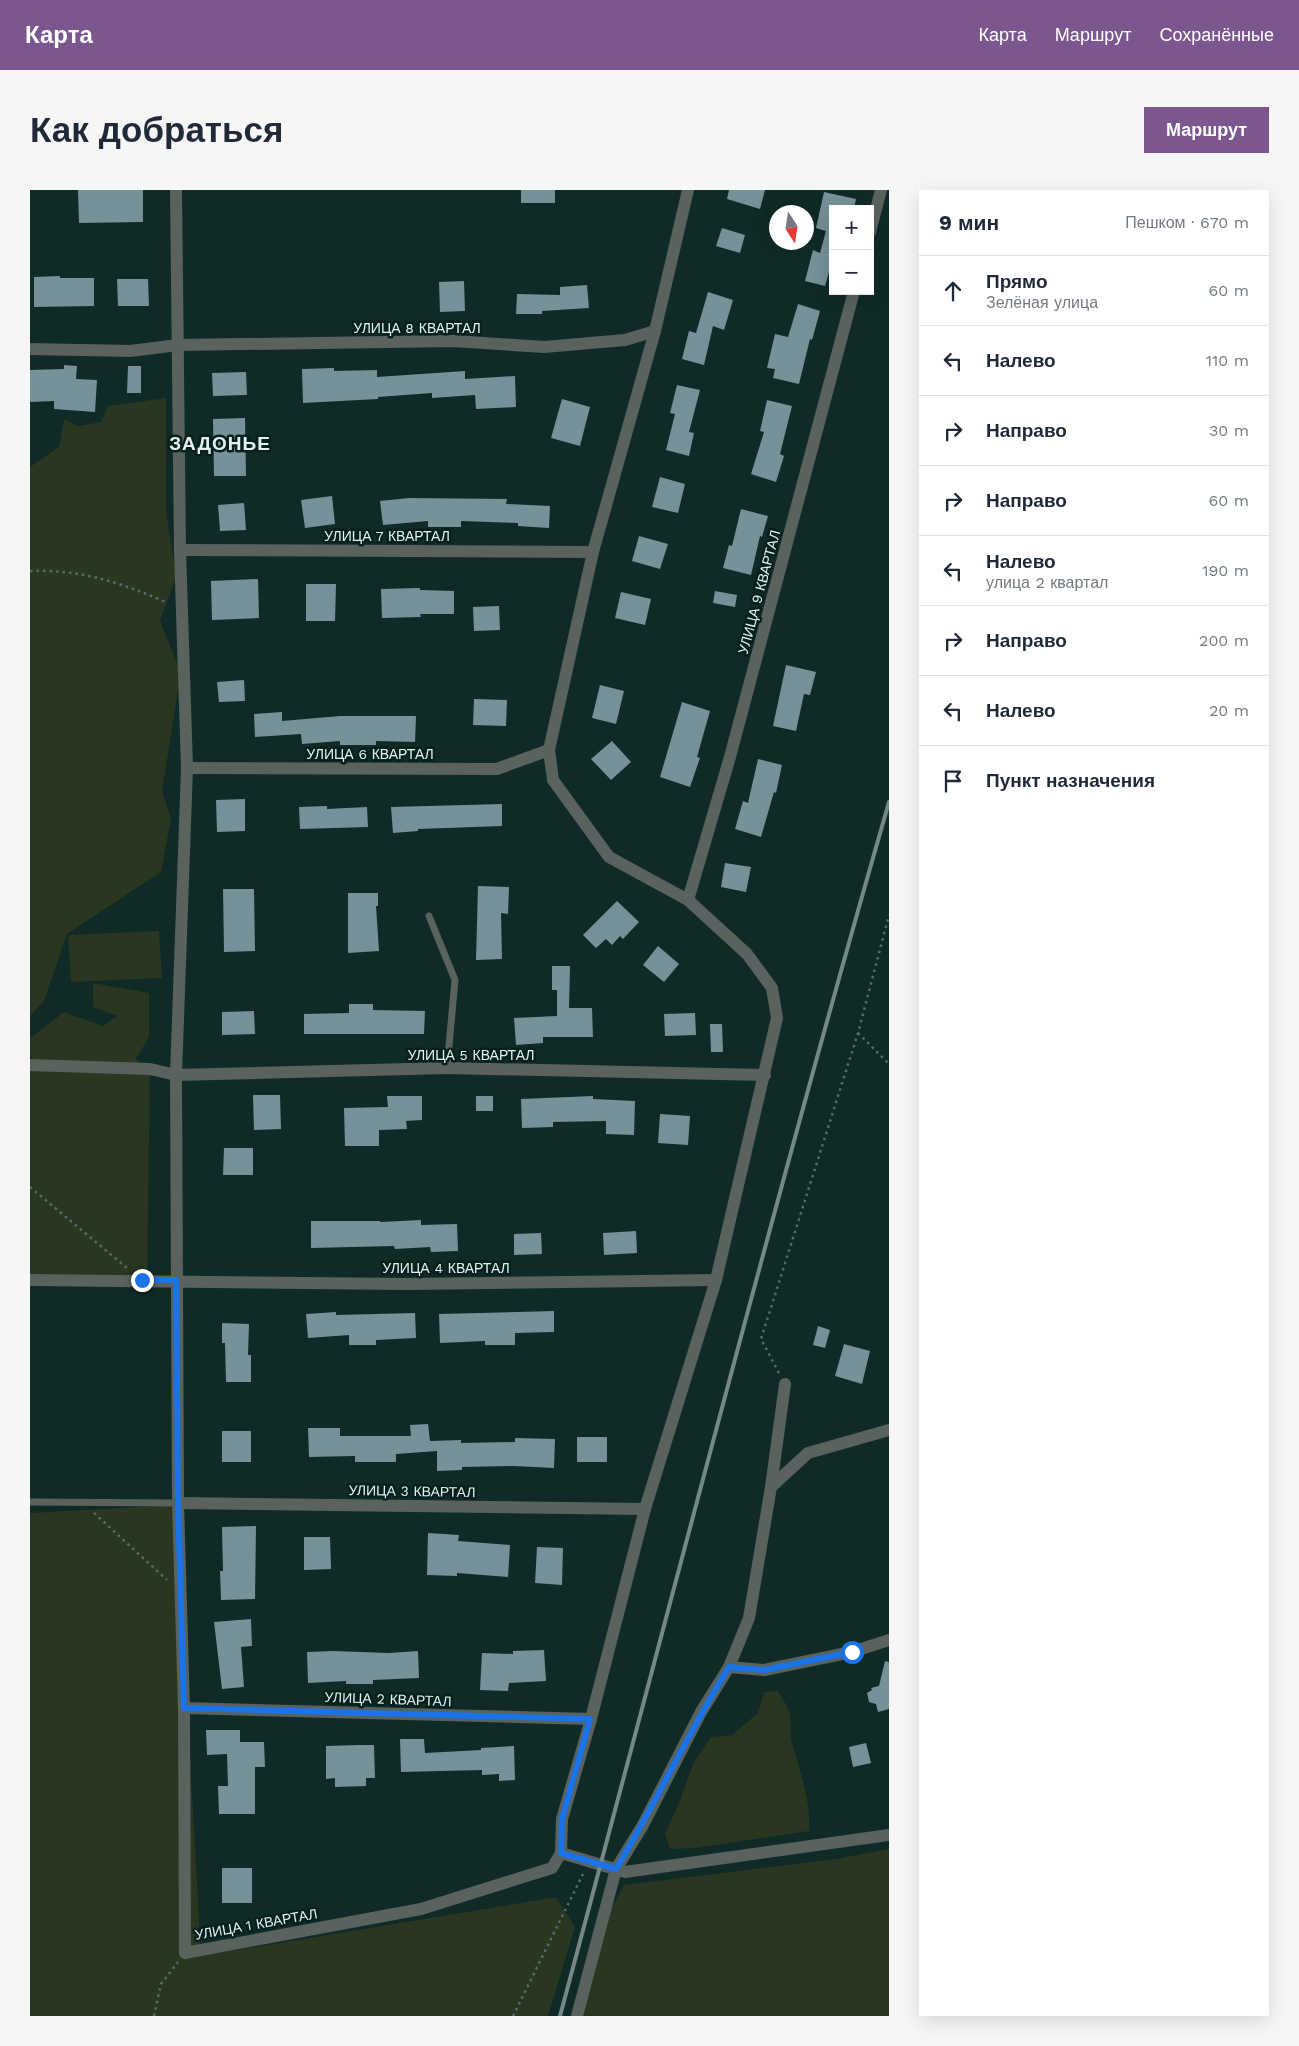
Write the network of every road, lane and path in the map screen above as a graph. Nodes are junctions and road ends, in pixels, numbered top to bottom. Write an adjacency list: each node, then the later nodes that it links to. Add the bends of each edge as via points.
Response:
1 (176, 190): 7 (street, УЛИЦА 1 КВАРТАЛ)
2 (688, 190): 6 (street)
3 (881, 190): 4 (street)
4 (874, 217)
5 (853, 295): 15 (street, УЛИЦА 9 КВАРТАЛ, via 730,757)
6 (655, 331): 7 (street, УЛИЦА 8 КВАРТАЛ, via 625,340 544,347 453,340); 10 (street)
7 (178, 345): 8 (street, УЛИЦА 8 КВАРТАЛ, via 130,351); 9 (street, УЛИЦА 1 КВАРТАЛ)
8 (30, 349)
9 (180, 550): 10 (street, УЛИЦА 7 КВАРТАЛ); 12 (street, УЛИЦА 1 КВАРТАЛ)
10 (593, 552): 13 (street)
11 (30, 571): 12 (path, via 72,572 130,587)
12 (182, 610): 14 (street, УЛИЦА 1 КВАРТАЛ)
13 (549, 750): 14 (street, УЛИЦА 6 КВАРТАЛ, via 497,769); 15 (street, via 553,780 609,857)
14 (187, 768): 22 (street, УЛИЦА 1 КВАРТАЛ)
15 (688, 900): 23 (street, via 747,954 772,988 777,1018)
16 (889, 915): 18 (path)
17 (429, 916): 21 (lane, via 455,980)
18 (858, 1033): 19 (path); 29 (path, via 761,1339)
19 (889, 1064)
20 (30, 1065): 22 (street, УЛИЦА 5 КВАРТАЛ, via 150,1069)
21 (447, 1068): 22 (street, УЛИЦА 5 КВАРТАЛ); 23 (street, УЛИЦА 5 КВАРТАЛ)
22 (176, 1075): 27 (street, УЛИЦА 1 КВАРТАЛ)
23 (765, 1075): 28 (street)
24 (30, 1187): 26 (path)
25 (30, 1280): 26 (street, УЛИЦА 4 КВАРТАЛ)
26 (142, 1280): 27 (street, УЛИЦА 4 КВАРТАЛ)
27 (176, 1280): 28 (street, УЛИЦА 4 КВАРТАЛ, via 407,1284); 34 (street, УЛИЦА 1 КВАРТАЛ)
28 (716, 1280): 35 (street)
29 (785, 1384): 31 (street)
30 (889, 1430): 31 (street, via 808,1453)
31 (771, 1488): 38 (street, via 749,1618)
32 (30, 1502): 33 (lane)
33 (83, 1502): 34 (lane); 36 (path)
34 (178, 1502): 35 (street, УЛИЦА 3 КВАРТАЛ); 36 (street, УЛИЦА 1 КВАРТАЛ)
35 (644, 1509): 40 (street)
36 (182, 1593): 39 (street, УЛИЦА 1 КВАРТАЛ)
37 (889, 1640): 38 (street, via 852,1652 764,1670)
38 (729, 1667): 44 (street, via 701,1712 643,1826)
39 (184, 1708): 40 (street, УЛИЦА 2 КВАРТАЛ); 45 (street, УЛИЦА 1 КВАРТАЛ)
40 (590, 1719): 42 (street, via 562,1819)
41 (889, 1835): 44 (street, via 625,1872)
42 (561, 1853): 43 (street); 45 (street, УЛИЦА 1 КВАРТАЛ, via 552,1868 421,1909)
43 (590, 1862): 44 (street); 47 (path)
44 (616, 1869): 48 (street)
45 (185, 1953): 46 (path, via 161,1984)
46 (154, 2016)
47 (513, 2016)
48 (577, 2016)

